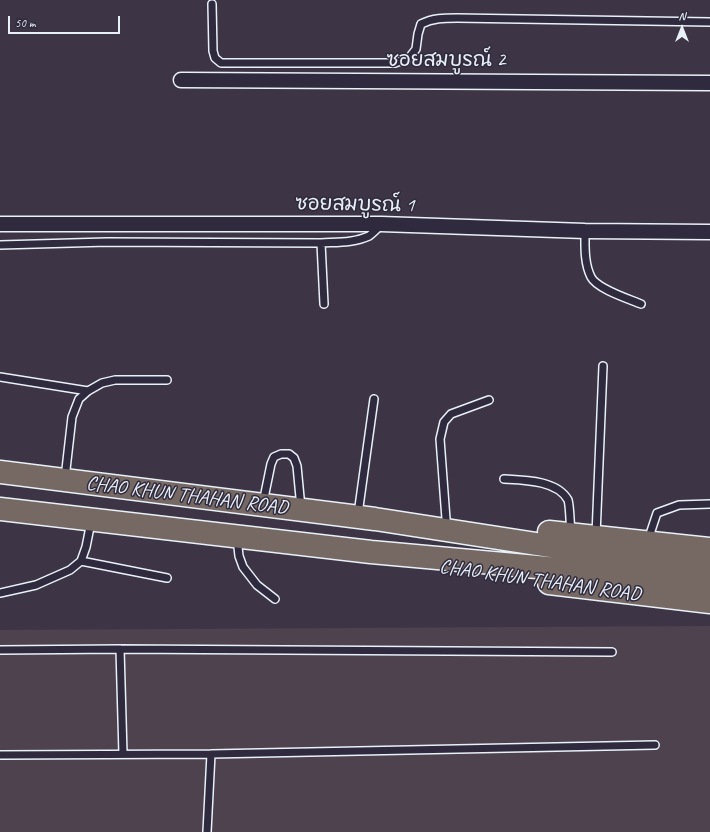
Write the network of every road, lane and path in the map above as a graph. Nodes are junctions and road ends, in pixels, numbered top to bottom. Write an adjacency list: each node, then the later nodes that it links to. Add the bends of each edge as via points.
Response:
1 (212, 4): 2 (lane, via 213,50 221,63 395,63 409,58 416,49 421,24 440,19)
2 (710, 22)
3 (181, 80): 4 (street, ซอยสมบูรณ์ 2)
4 (710, 83)
5 (0, 224): 6 (street, ซอยสมบูรณ์ 1)
6 (381, 224): 7 (street, ซอยสมบูรณ์ 1); 9 (lane, via 370,235 361,239)
7 (584, 231): 8 (street, ซอยสมบูรณ์ 1); 12 (lane, via 585,257 592,279 605,289)
8 (710, 232)
9 (321, 242): 10 (lane); 11 (lane)
10 (0, 245)
11 (324, 304)
12 (641, 304)
13 (603, 366): 31 (lane)
14 (0, 377): 16 (lane)
15 (167, 380): 16 (lane, via 115,380 102,383)
16 (88, 391): 21 (lane, via 79,399 72,417)
17 (374, 399): 26 (lane)
18 (489, 400): 28 (lane, via 451,414 444,422 440,440)
19 (0, 472): 21 (main road, CHAO KHUN THAHAN ROAD)
20 (504, 479): 29 (lane, via 549,485 562,493 568,501)
21 (64, 480): 23 (main road, CHAO KHUN THAHAN ROAD)
22 (710, 504): 32 (lane, via 679,505 657,513)
23 (263, 505): 25 (main road, CHAO KHUN THAHAN ROAD); 25 (lane, via 274,457 289,454 297,466)
24 (0, 509): 27 (main road, CHAO KHUN THAHAN ROAD)
25 (301, 510): 26 (main road, CHAO KHUN THAHAN ROAD)
26 (366, 518): 28 (main road, CHAO KHUN THAHAN ROAD); 36 (main road, CHAO KHUN THAHAN ROAD, via 581,551)
27 (91, 519): 30 (main road, CHAO KHUN THAHAN ROAD); 35 (lane)
28 (446, 519): 29 (main road, CHAO KHUN THAHAN ROAD)
29 (571, 534): 31 (main road, CHAO KHUN THAHAN ROAD)
30 (236, 536): 34 (main road, CHAO KHUN THAHAN ROAD); 40 (lane, via 243,567 257,585)
31 (596, 537): 32 (main road, CHAO KHUN THAHAN ROAD)
32 (648, 542): 33 (main road, CHAO KHUN THAHAN ROAD)
33 (710, 549)
34 (371, 552): 38 (main road, CHAO KHUN THAHAN ROAD); 41 (main road, CHAO KHUN THAHAN ROAD, via 477,575)
35 (81, 561): 37 (lane); 39 (lane, via 70,570 36,585)
36 (710, 567)
37 (167, 578)
38 (710, 585)
39 (0, 593)
40 (276, 599)
41 (710, 602)
42 (120, 649): 43 (lane); 44 (lane); 46 (lane)
43 (0, 650)
44 (612, 652)
45 (655, 745): 47 (lane)
46 (123, 754): 47 (lane); 48 (lane)
47 (211, 754): 49 (lane)
48 (0, 755)
49 (207, 832)

